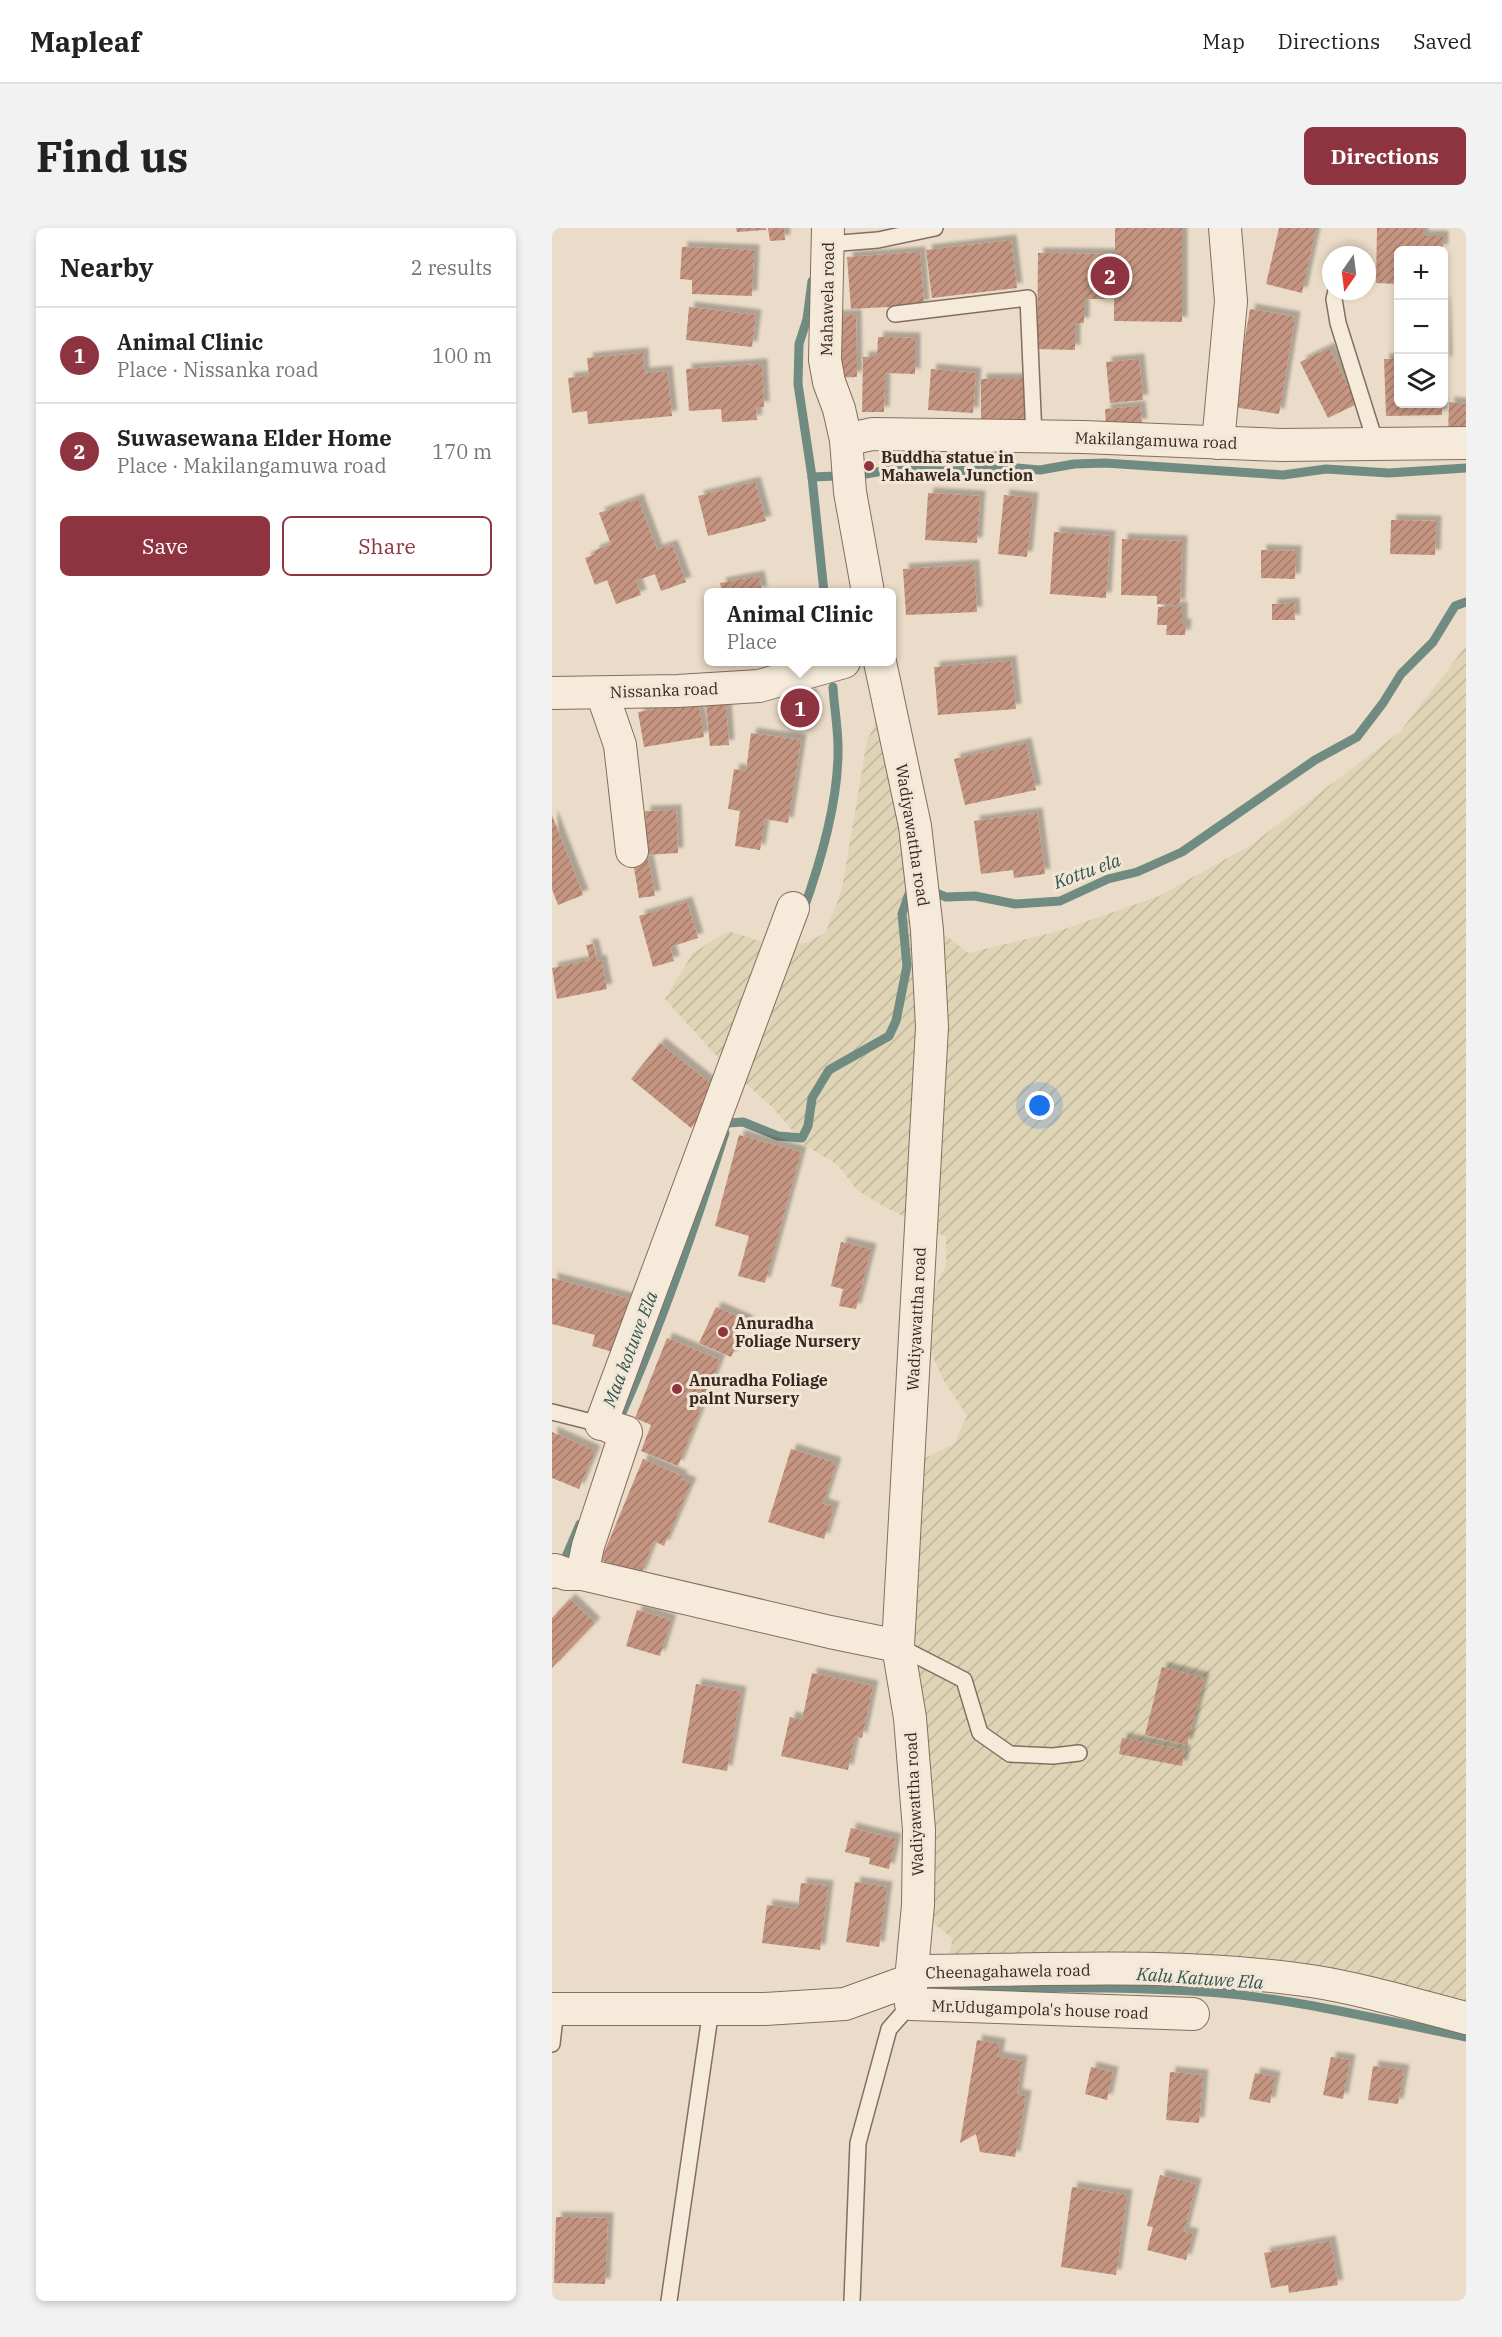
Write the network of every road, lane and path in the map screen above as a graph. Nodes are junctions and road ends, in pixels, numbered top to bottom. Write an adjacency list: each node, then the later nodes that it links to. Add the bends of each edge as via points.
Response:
1 (935, 228): 3 (lane, via 878,240)
2 (1225, 228): 7 (street, via 1231,301)
3 (828, 236): 10 (street, Mahawela road, via 825,360)
4 (1334, 300): 9 (lane)
5 (895, 314): 6 (lane, via 1028,298)
6 (1034, 437): 7 (street, Makilangamuwa road); 10 (street, Makilangamuwa road, via 872,434)
7 (1218, 443): 9 (street, Makilangamuwa road)
8 (1466, 443): 9 (street, Makilangamuwa road)
9 (1376, 444)
10 (847, 450): 11 (street, Mahawela road, via 850,492)
11 (867, 588)
12 (830, 666): 15 (street, Nissanka road, via 759,686)
13 (881, 666): 21 (street, Wadiyawattha road, via 915,826 932,1027)
14 (552, 693): 15 (street, Nissanka road)
15 (602, 693): 16 (street, via 620,745)
16 (632, 851)
17 (793, 908): 19 (street)
18 (552, 1412): 19 (lane)
19 (612, 1428): 20 (street, via 588,1546)
20 (564, 1573): 21 (street)
21 (898, 1646): 22 (lane, via 964,1680 980,1733 1010,1754); 23 (street, Wadiyawattha road, via 910,1718 919,1830)
22 (1079, 1753)
23 (911, 1992): 25 (street, Cheenagahawela road, via 844,2004); 26 (street, Mr.Udugampola's house road); 27 (street, Cheenagahawela road, via 920,1971 1212,1972 1312,1981); 30 (lane, via 889,2030 858,2143)
24 (554, 2009): 25 (street, Cheenagahawela road); 28 (lane)
25 (711, 2009): 29 (lane)
26 (1193, 2014)
27 (1466, 2018)
28 (552, 2044)
29 (669, 2301)
30 (852, 2301)

